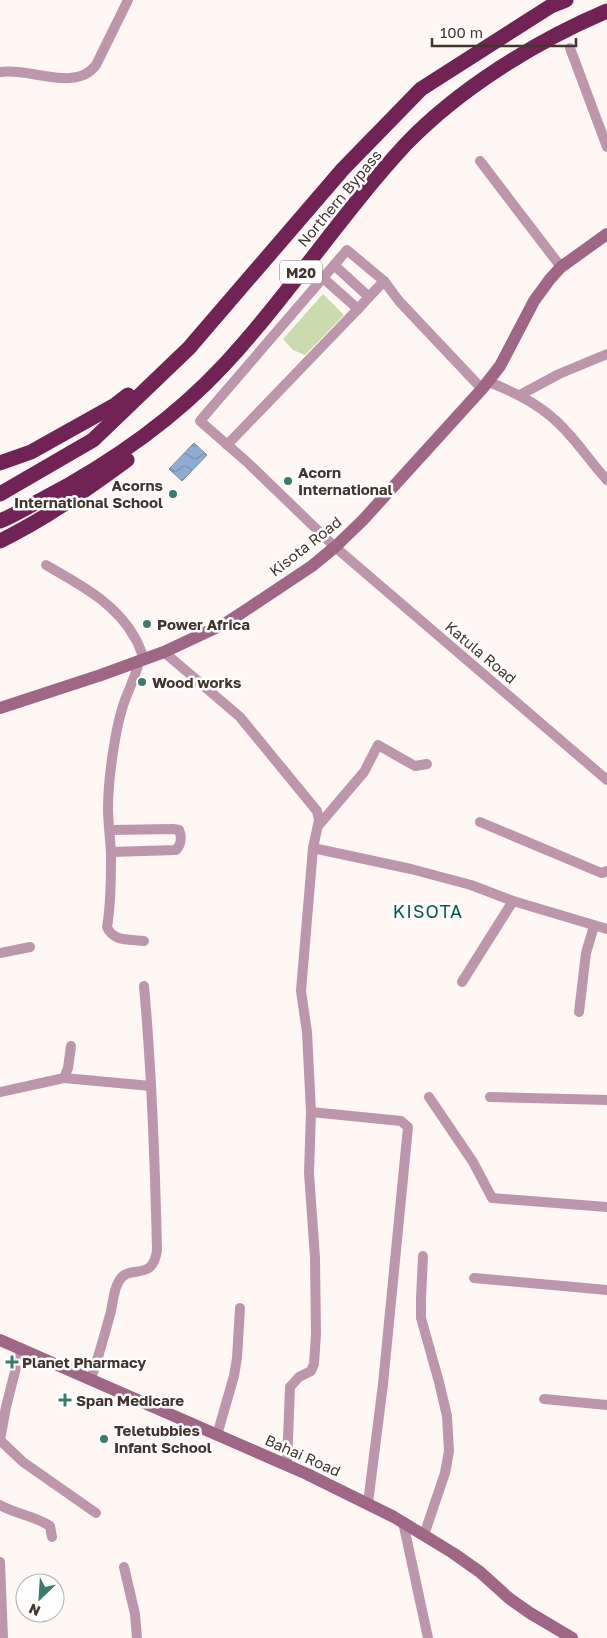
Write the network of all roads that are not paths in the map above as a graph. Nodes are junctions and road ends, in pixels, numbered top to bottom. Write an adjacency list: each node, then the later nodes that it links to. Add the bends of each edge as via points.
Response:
1 (128, 0): 5 (street, via 96,65 87,74 63,79 22,71)
2 (566, 0): 15 (highway, Northern Bypass / M20, via 551,6 421,89 343,168)
3 (607, 11): 19 (highway, Northern Bypass / M20, via 502,67 436,116 360,197 229,359)
4 (570, 48): 6 (street)
5 (0, 72)
6 (607, 147)
7 (480, 161): 10 (street)
8 (607, 234): 10 (street, Kisota Road)
9 (334, 265): 11 (street); 12 (street, via 347,250); 13 (street)
10 (561, 267): 17 (street, Kisota Road, via 534,301 510,350)
11 (323, 278): 14 (street); 20 (street, Katula Road, via 200,421)
12 (384, 280): 13 (street); 17 (street, via 399,301)
13 (369, 297): 14 (street)
14 (358, 309): 20 (street)
15 (189, 348): 21 (highway, via 115,405 31,452); 23 (highway, Northern Bypass / M20, via 93,440)
16 (607, 354): 18 (street)
17 (486, 386): 18 (street); 26 (street, Kisota Road)
18 (520, 395): 22 (street, via 567,431)
19 (182, 404): 24 (highway, Northern Bypass / M20, via 103,464); 25 (highway, via 144,447 88,489)
20 (227, 445): 26 (street, Katula Road)
21 (0, 463)
22 (607, 480)
23 (0, 494)
24 (0, 521)
25 (0, 541)
26 (335, 547): 28 (street, Kisota Road, via 232,619); 32 (street, Katula Road)
27 (46, 566): 29 (street, via 105,603 135,638)
28 (164, 652): 29 (street, Kisota Road); 34 (street, via 240,717 317,811)
29 (141, 660): 30 (street, Kisota Road); 35 (street, via 125,701 114,753 108,809)
30 (0, 708)
31 (428, 764): 34 (street, via 415,766 378,745 364,772)
32 (607, 780)
33 (480, 822): 38 (street, via 602,873)
34 (318, 826): 36 (street)
35 (110, 830): 37 (street); 37 (street, via 173,829 180,833 180,844 176,850)
36 (313, 848): 39 (street, via 411,869 471,885); 55 (street, via 302,991)
37 (111, 852): 42 (street, via 107,927 118,938)
38 (607, 871)
39 (513, 901): 40 (street); 45 (street)
40 (594, 926): 41 (street); 47 (street, via 586,953)
41 (607, 930)
42 (144, 941)
43 (30, 947): 44 (street)
44 (0, 953)
45 (462, 982)
46 (144, 986): 50 (street)
47 (579, 1012)
48 (71, 1046): 49 (street)
49 (64, 1078): 50 (street); 51 (street)
50 (151, 1086): 63 (street, via 158,1250 149,1269 124,1275 117,1283)
51 (0, 1092)
52 (429, 1097): 56 (street, via 492,1198)
53 (490, 1097): 54 (street)
54 (607, 1100)
55 (311, 1112): 68 (street, via 309,1159 315,1258 314,1364 311,1371 290,1387); 69 (street, via 401,1121 408,1126)
56 (607, 1207)
57 (423, 1256): 73 (street, via 421,1318 447,1416 449,1451)
58 (474, 1278): 59 (street)
59 (607, 1290)
60 (240, 1308): 66 (street, via 234,1376)
61 (0, 1340): 62 (street, Bahai Road)
62 (21, 1348): 63 (street, Bahai Road); 67 (street)
63 (91, 1379): 66 (street, Bahai Road)
64 (544, 1400): 65 (street)
65 (607, 1405)
66 (217, 1436): 68 (street, Bahai Road)
67 (0, 1440): 71 (street, via 23,1462)
68 (287, 1465): 69 (street, Bahai Road)
69 (368, 1503): 72 (street, Bahai Road)
70 (0, 1505): 74 (street, via 44,1522 50,1526)
71 (96, 1513)
72 (403, 1522): 73 (street, Bahai Road); 79 (street)
73 (424, 1535): 80 (street, Bahai Road, via 480,1572 530,1613)
74 (52, 1538)
75 (0, 1562): 77 (street)
76 (124, 1567): 78 (street)
77 (3, 1638)
78 (137, 1638)
79 (428, 1638)
80 (572, 1638)

